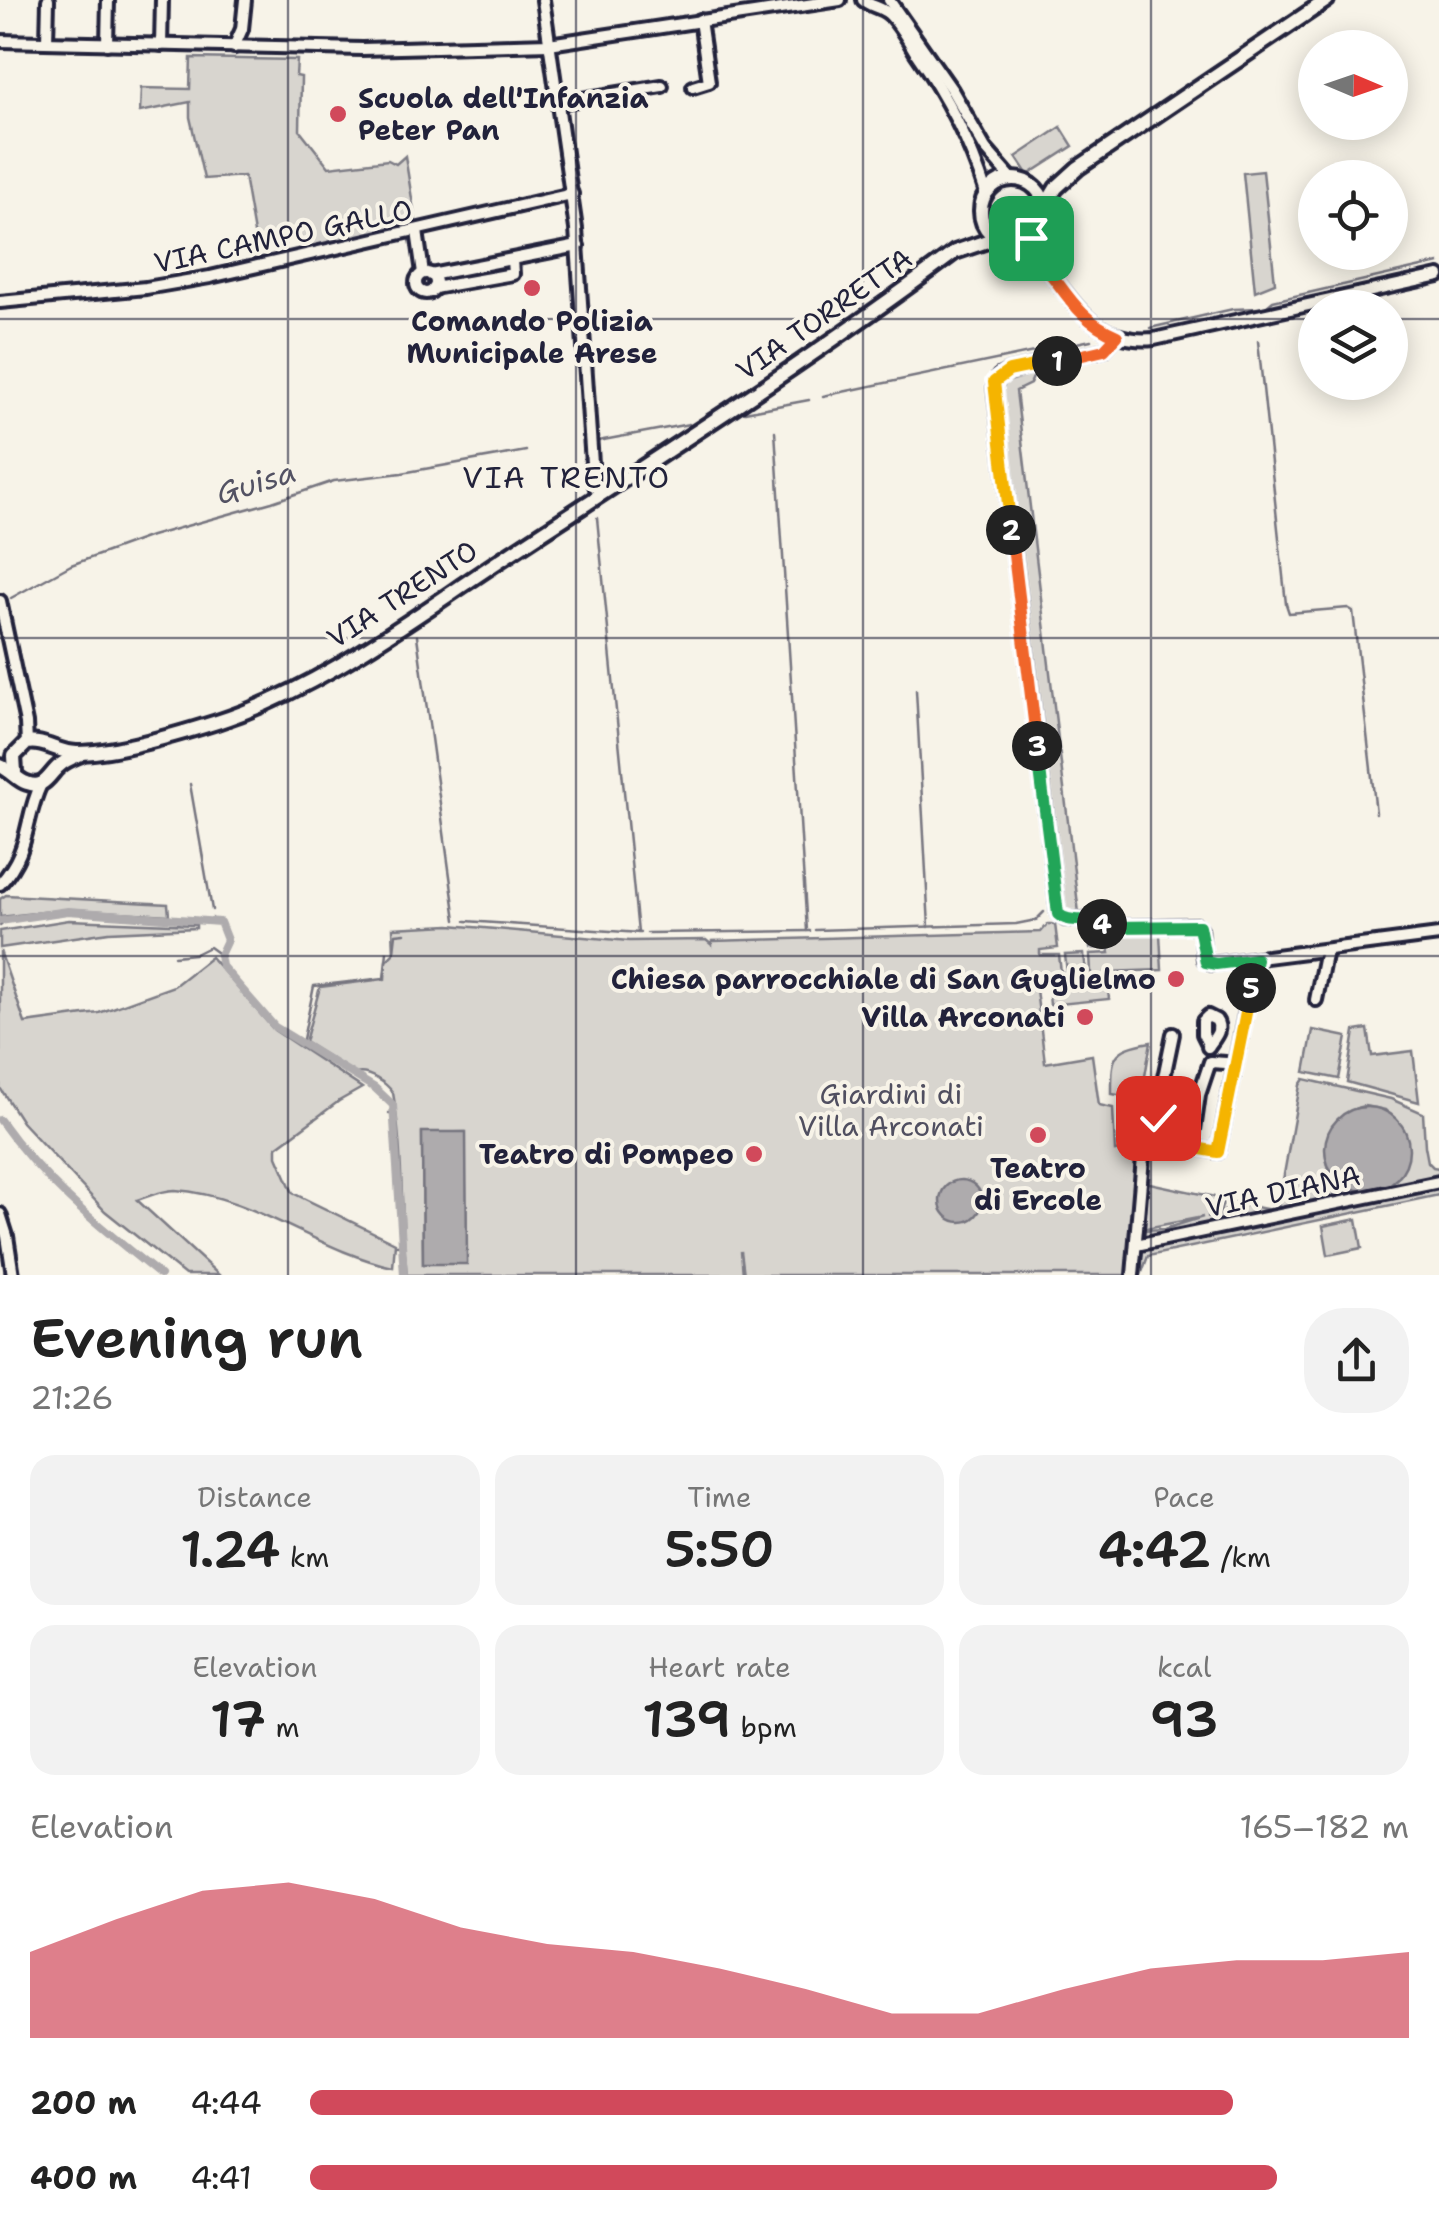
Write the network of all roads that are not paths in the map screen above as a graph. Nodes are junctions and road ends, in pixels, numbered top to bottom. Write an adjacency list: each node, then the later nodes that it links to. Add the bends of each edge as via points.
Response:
1 (48, 0): 14 (street)
2 (108, 0): 15 (street)
3 (162, 0): 17 (street)
4 (245, 0): 12 (street)
5 (543, 0): 16 (street)
6 (840, 0): 9 (street)
7 (862, 0): 10 (street, via 869,6)
8 (1327, 0): 24 (main road)
9 (828, 1): 11 (street)
10 (885, 2): 23 (street); 27 (street, via 949,104)
11 (700, 20): 16 (street); 21 (street, via 709,82)
12 (242, 29): 18 (street); 19 (street)
13 (0, 41): 14 (street)
14 (47, 42): 15 (street)
15 (107, 44): 17 (street)
16 (549, 44): 19 (street); 22 (street)
17 (161, 45): 18 (street)
18 (234, 46): 19 (street)
19 (247, 47)
20 (662, 86): 22 (street)
21 (694, 87)
22 (558, 103): 26 (street)
23 (1012, 178): 25 (main road); 27 (main road)
24 (1062, 178): 25 (main road); 28 (main road)
25 (1029, 182): 28 (main road)
26 (572, 194): 31 (street, VIA CAMPO GALLO); 34 (street)
27 (986, 194): 29 (main road)
28 (1046, 206): 30 (main road)
29 (982, 216): 32 (main road); 35 (main road, VIA TORRETTA)
30 (1039, 230): 33 (main road); 37 (street)
31 (418, 231): 38 (street); 41 (street, VIA CAMPO GALLO, via 146,288)
32 (996, 238): 33 (main road); 35 (main road, VIA TORRETTA)
33 (1020, 242): 37 (street)
34 (578, 246): 36 (street); 44 (street, via 594,468)
35 (956, 252): 43 (main road, VIA TORRETTA)
36 (512, 260): 38 (street); 40 (street, via 513,274)
37 (1046, 264): 42 (street, via 1080,312)
38 (427, 274): 40 (street); 40 (street, via 416,280 417,289)
39 (1439, 276): 42 (street, via 1154,340)
40 (434, 288)
41 (0, 302)
42 (1117, 336): 55 (street, via 1104,350 1002,374 994,386 1058,914 1114,927 1197,926 1206,962)
43 (720, 416): 44 (main road, VIA TRENTO)
44 (602, 494): 48 (main road, VIA TRENTO, via 307,684 218,722)
45 (0, 603): 46 (street)
46 (31, 742): 47 (main road, VIA TRENTO); 49 (main road)
47 (52, 750): 48 (main road, VIA TRENTO); 50 (main road)
48 (83, 753): 50 (main road, VIA TRENTO)
49 (5, 761): 51 (main road)
50 (56, 768): 51 (main road, VIA TRENTO, via 49,780)
51 (34, 784): 52 (street, via 30,829)
52 (0, 884)
53 (1439, 935): 54 (street)
54 (1326, 950): 55 (street); 56 (street)
55 (1256, 959): 58 (street)
56 (1316, 1000)
57 (1173, 1034): 59 (street)
58 (1232, 1064): 60 (street, via 1218,1152); 60 (street, via 1209,1053)
59 (1151, 1140): 60 (street); 63 (street, via 1141,1164)
60 (1192, 1143)
61 (1439, 1182): 63 (street, VIA DIANA)
62 (1, 1225): 64 (street)
63 (1136, 1245): 65 (street)
64 (13, 1275)
65 (1132, 1275)

